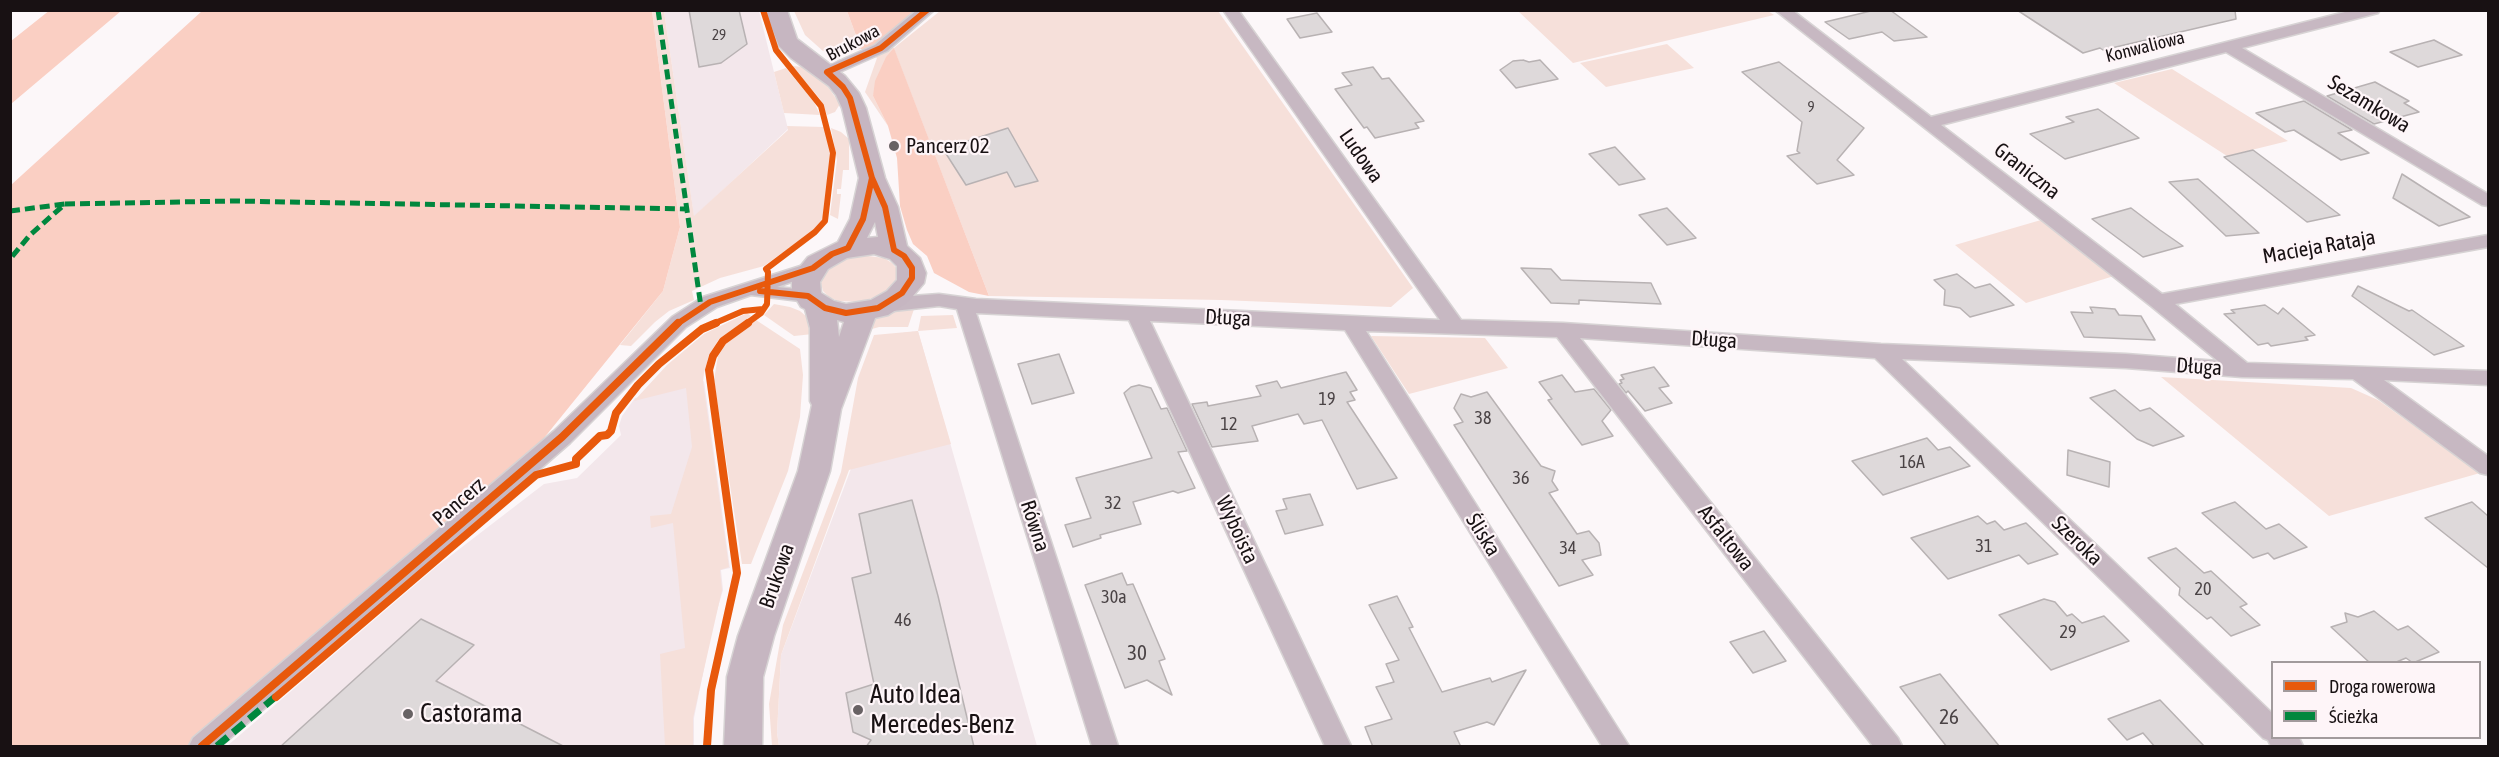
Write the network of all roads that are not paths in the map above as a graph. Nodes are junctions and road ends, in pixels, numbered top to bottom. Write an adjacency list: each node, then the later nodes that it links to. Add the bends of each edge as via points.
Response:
1 (776, 10): 7 (street, Brukowa, via 787,41)
2 (927, 10): 7 (street, Brukowa, via 881,48)
3 (1230, 10): 24 (street, Ludowa)
4 (1782, 10): 8 (street, Graniczna)
5 (2373, 10): 6 (street, Konwaliowa)
6 (2227, 46): 8 (street, Konwaliowa); 10 (street, Sezamkowa)
7 (827, 72): 9 (street, Brukowa, via 850,98)
8 (1927, 123): 19 (street, Graniczna)
9 (872, 178): 12 (street, Brukowa, via 861,225); 13 (street, Brukowa, via 885,207)
10 (2488, 201)
11 (2488, 241): 19 (street, Macieja Rataja)
12 (849, 248): 13 (street, via 869,245); 14 (street, via 832,254)
13 (894, 250): 15 (street, via 908,260)
14 (813, 268): 16 (street, Pancerz); 18 (street, via 806,282)
15 (912, 278): 17 (street, Długa); 21 (street, via 902,293)
16 (742, 292): 18 (street, Pancerz, via 781,292); 33 (street, Pancerz, via 710,302 679,322 562,437)
17 (939, 300): 20 (street, Długa); 21 (street, Długa)
18 (813, 301): 21 (street, via 839,312); 30 (street, Brukowa, via 824,328)
19 (2158, 301): 27 (street, Graniczna)
20 (968, 305): 22 (street, Długa); 35 (street, Równa, via 966,312)
21 (873, 308): 30 (street, Brukowa)
22 (1136, 313): 23 (street, Długa); 36 (street, Wyboista)
23 (1350, 324): 24 (street, Długa); 37 (street, Śliska)
24 (1456, 328): 25 (street, Długa)
25 (1563, 330): 26 (street, Długa); 38 (street, Asfaltowa)
26 (1881, 351): 27 (street, Długa); 32 (street, Szeroka)
27 (2242, 370): 28 (street, Długa)
28 (2358, 372): 29 (street, Długa); 31 (street)
29 (2488, 378)
30 (826, 409): 34 (street, Brukowa, via 814,471 745,677)
31 (2488, 467)
32 (2271, 729)
33 (202, 747)
34 (743, 747)
35 (1105, 747)
36 (1338, 747)
37 (1616, 747)
38 (1889, 747)

